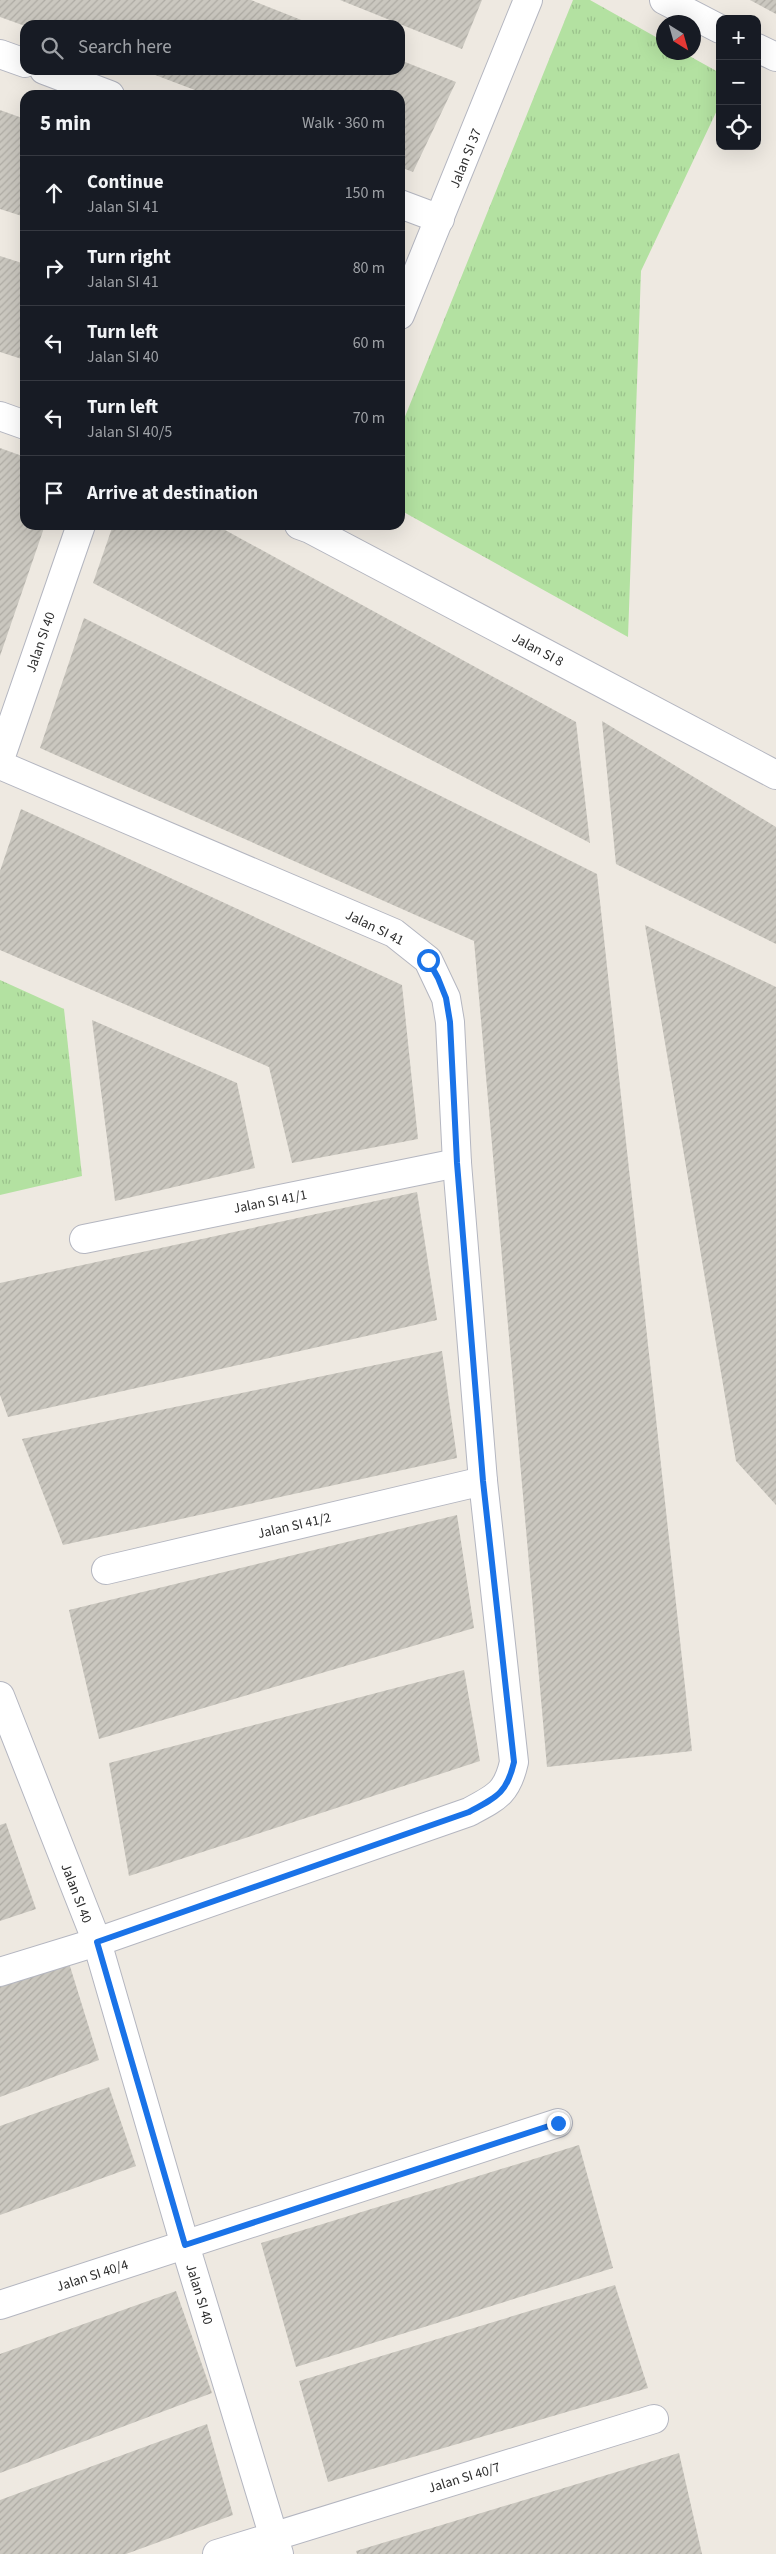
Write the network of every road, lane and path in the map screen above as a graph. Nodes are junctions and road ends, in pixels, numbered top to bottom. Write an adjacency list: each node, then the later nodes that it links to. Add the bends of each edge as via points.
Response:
1 (528, 0): 11 (street, Jalan SI 37)
2 (664, 0): 3 (street)
3 (716, 26)
4 (761, 50): 6 (street)
5 (0, 54): 7 (street)
6 (776, 58)
7 (20, 61)
8 (57, 75): 9 (street)
9 (97, 90)
10 (405, 206): 11 (street)
11 (440, 219): 12 (street, Jalan SI 37)
12 (405, 303)
13 (0, 416): 14 (street)
14 (20, 423)
15 (79, 530): 17 (street, Jalan SI 40)
16 (315, 530): 19 (street, Jalan SI 8)
17 (0, 759)
18 (0, 765): 20 (street, Jalan SI 41, via 394,933 410,944 428,960 446,998)
19 (776, 775)
20 (457, 1163): 21 (street, Jalan SI 41/1); 22 (street, Jalan SI 41)
21 (84, 1238)
22 (483, 1481): 23 (street, Jalan SI 41/2); 25 (street, Jalan SI 41, via 514,1762 510,1782 493,1799 469,1812)
23 (106, 1570)
24 (0, 1696): 25 (street, Jalan SI 40)
25 (97, 1942): 26 (street, Jalan SI 41); 28 (street, Jalan SI 40)
26 (0, 1972)
27 (558, 2123): 28 (street, Jalan SI 40/4)
28 (185, 2245): 29 (street, Jalan SI 40/4); 31 (street, Jalan SI 40)
29 (0, 2305)
30 (654, 2419): 31 (street, Jalan SI 40/7)
31 (276, 2545): 32 (street, Jalan SI 40/7)
32 (217, 2554)

